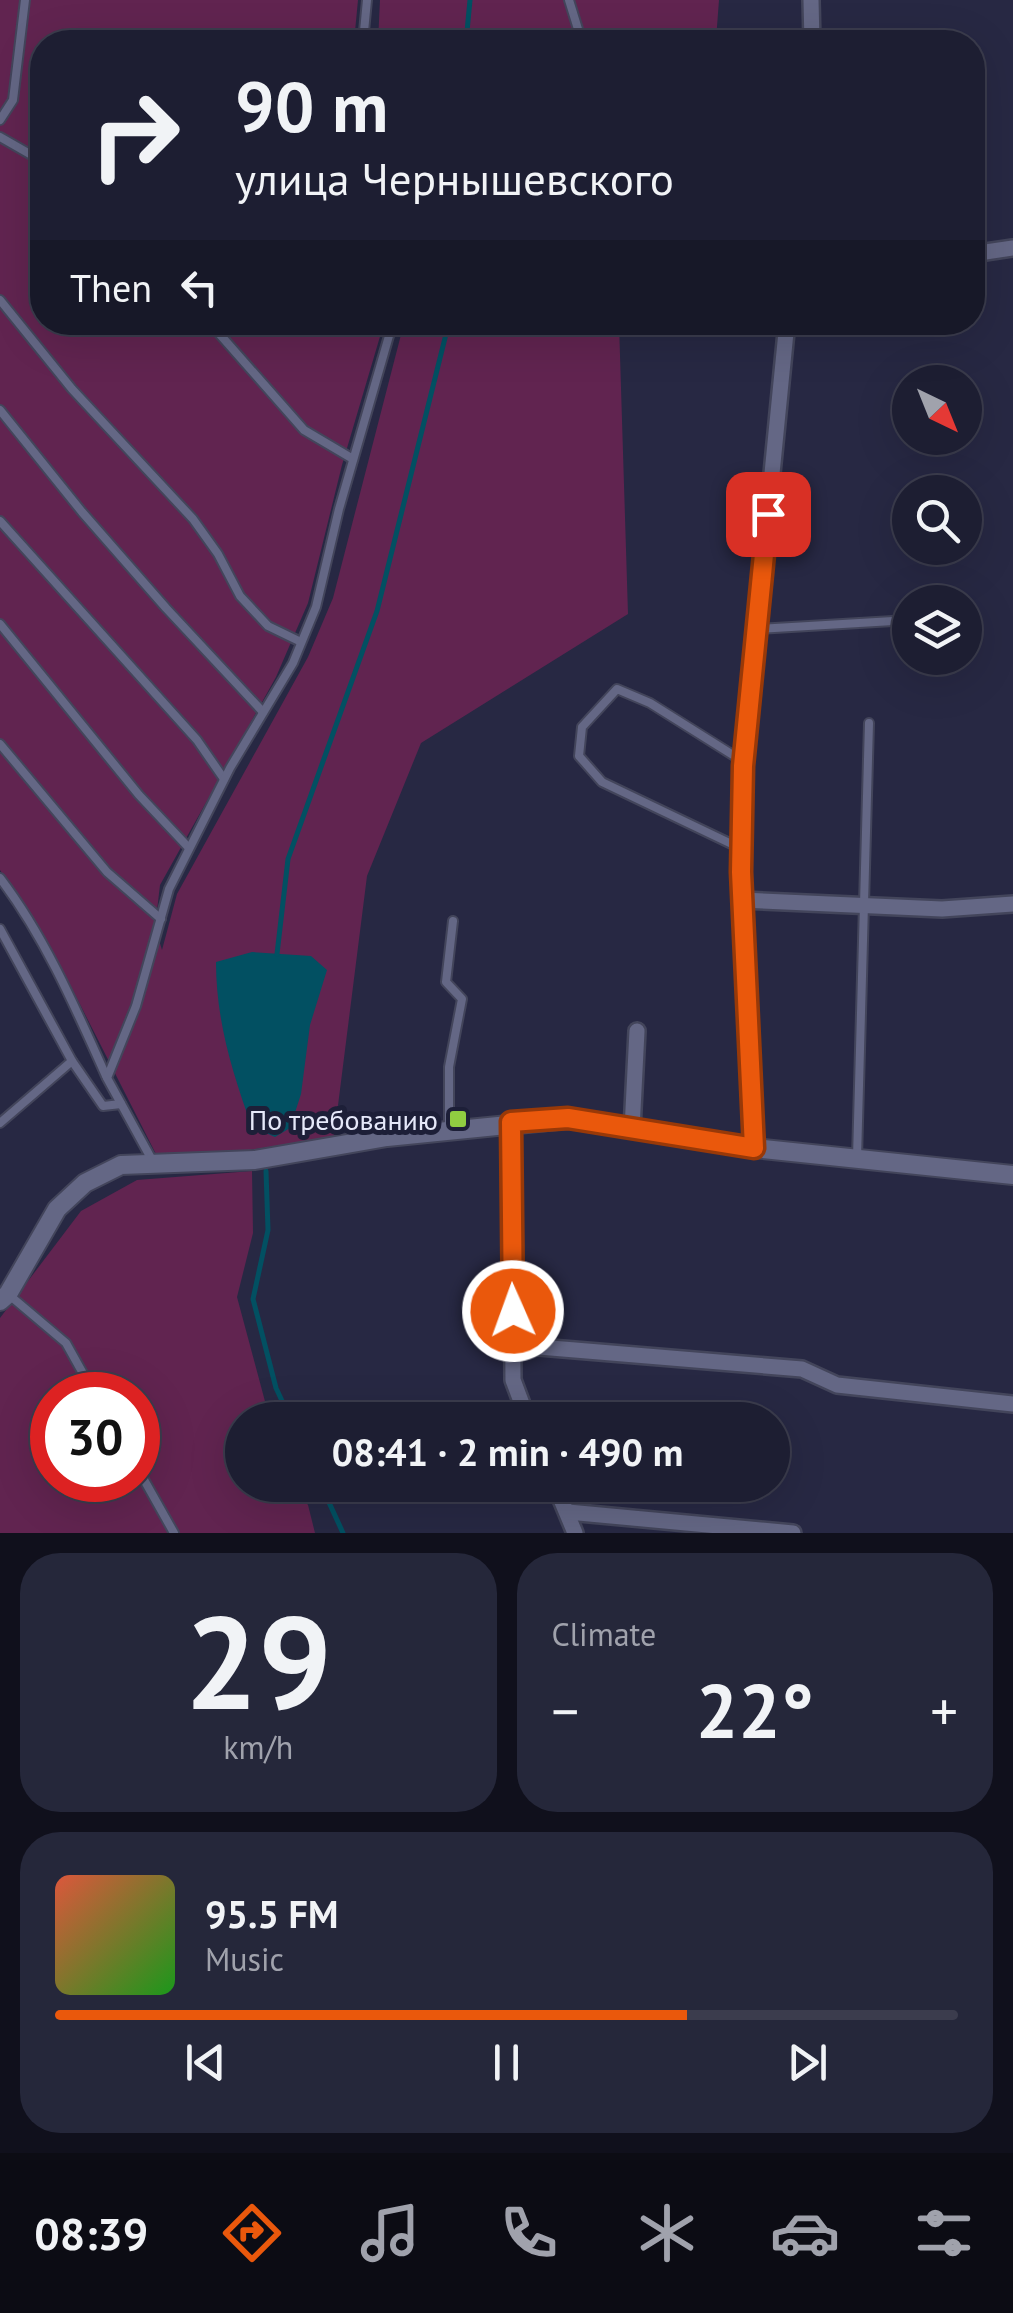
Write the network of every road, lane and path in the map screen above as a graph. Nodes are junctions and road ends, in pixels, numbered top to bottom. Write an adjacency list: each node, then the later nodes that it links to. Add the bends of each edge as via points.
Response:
1 (25, 0): 8 (lane, via 13,100)
2 (366, 0): 5 (lane)
3 (569, 0): 6 (lane)
4 (811, 0): 7 (street)
5 (363, 30)
6 (578, 30)
7 (812, 30)
8 (0, 120)
9 (0, 136): 10 (lane)
10 (30, 154)
11 (1013, 248): 12 (street)
12 (985, 252)
13 (0, 300): 23 (lane, via 194,519 240,596 268,626)
14 (220, 335): 18 (lane, via 304,430)
15 (389, 335): 18 (lane)
16 (787, 335): 22 (street)
17 (0, 410): 24 (lane, via 130,567)
18 (354, 459): 23 (lane)
19 (0, 521): 28 (lane, via 197,740)
20 (892, 621): 22 (lane)
21 (0, 624): 29 (lane)
22 (757, 629): 27 (street)
23 (302, 642): 24 (lane)
24 (263, 712): 28 (lane)
25 (869, 722): 33 (lane)
26 (0, 744): 35 (lane, via 107,872)
27 (744, 762): 30 (street); 30 (lane, via 616,689 582,727 578,756 602,782)
28 (224, 779): 29 (lane)
29 (189, 848): 35 (lane)
30 (742, 849): 32 (street)
31 (0, 878): 40 (lane, via 61,981)
32 (742, 900): 33 (street); 46 (street)
33 (862, 903): 34 (street, via 942,909); 47 (lane)
34 (1013, 904)
35 (161, 920): 40 (lane)
36 (453, 920): 45 (lane, via 446,982 462,998 449,1067)
37 (0, 930): 39 (lane)
38 (638, 1032): 44 (street)
39 (72, 1061): 41 (lane, via 103,1106); 43 (lane)
40 (107, 1078): 41 (lane)
41 (122, 1104): 48 (lane)
42 (511, 1122): 44 (street, via 568,1118); 45 (street); 51 (street)
43 (0, 1123)
44 (632, 1128): 46 (street)
45 (449, 1130): 48 (street, via 254,1160)
46 (754, 1148): 47 (street)
47 (857, 1158): 49 (street)
48 (154, 1164): 50 (street, via 121,1166 86,1182 57,1209)
49 (1013, 1174)
50 (4, 1298): 52 (lane, via 66,1343)
51 (515, 1346): 53 (street, via 513,1380); 54 (street, via 802,1369 837,1385)
52 (83, 1372)
53 (521, 1402)
54 (1013, 1404)
55 (157, 1502): 58 (lane)
56 (564, 1502): 57 (street)
57 (568, 1512): 59 (street); 60 (street)
58 (174, 1533)
59 (576, 1533)
60 (793, 1533)

